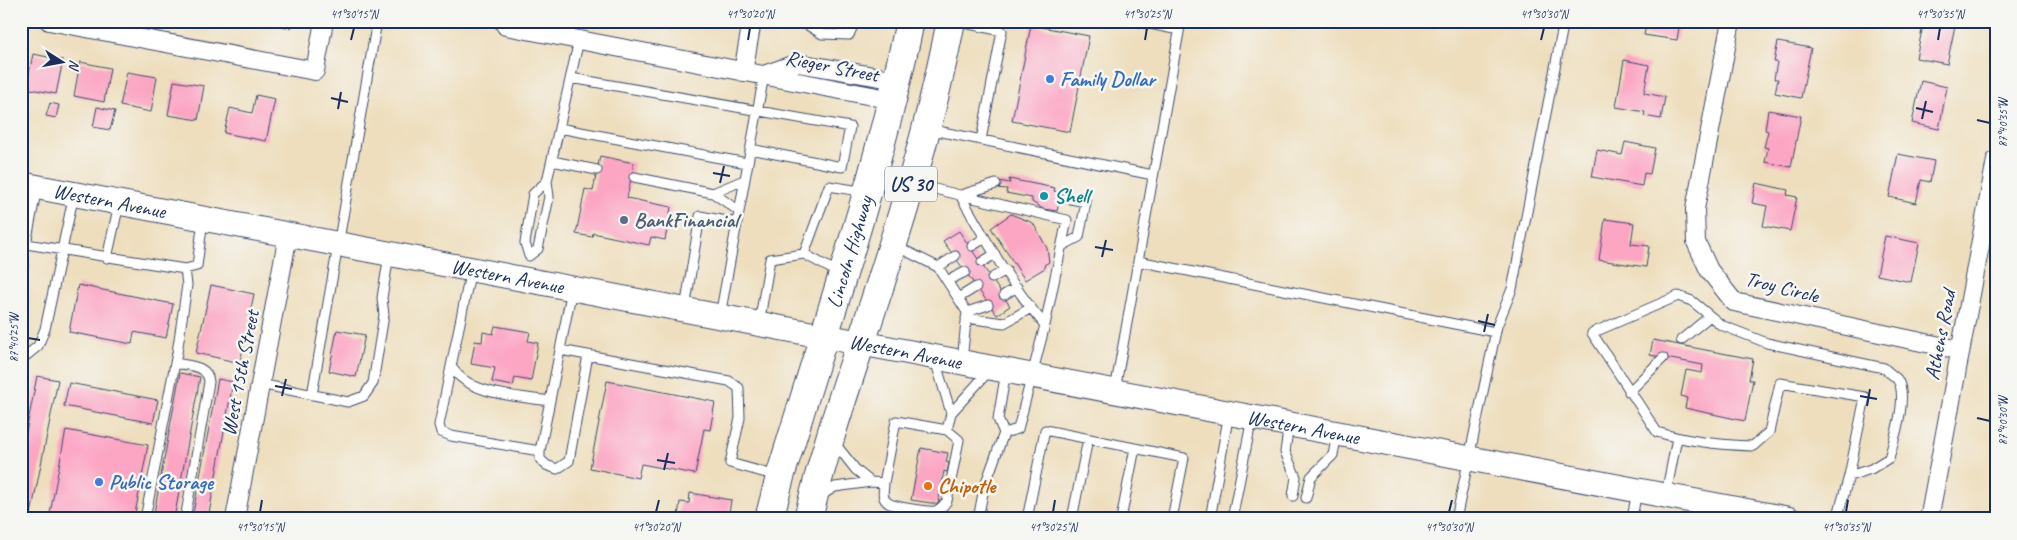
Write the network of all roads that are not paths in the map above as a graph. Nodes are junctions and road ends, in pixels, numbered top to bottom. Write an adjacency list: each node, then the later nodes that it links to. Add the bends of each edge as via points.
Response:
1 (49, 21): 2 (street, via 315,71)
2 (324, 21)
3 (377, 21): 48 (lane)
4 (503, 21): 15 (street, Rieger Street, via 506,26)
5 (752, 21): 16 (street)
6 (801, 21): 7 (lane, via 822,34 849,34)
7 (855, 21)
8 (910, 21): 19 (main road, Lincoln Highway / US 30)
9 (951, 21): 22 (main road, Lincoln Highway / US 30)
10 (955, 21): 23 (lane, via 1002,31)
11 (1135, 21): 14 (lane)
12 (1564, 21): 82 (lane, via 1512,289)
13 (1731, 21): 87 (street, Troy Circle, via 1695,209 1696,242 1709,270 1734,302)
14 (1180, 26): 29 (lane)
15 (579, 40): 16 (street, Rieger Street); 18 (lane)
16 (743, 72): 17 (street, Rieger Street)
17 (764, 75): 19 (street, Rieger Street, via 798,63); 20 (lane)
18 (571, 78): 20 (lane); 21 (lane)
19 (895, 90): 37 (main road, Lincoln Highway / US 30)
20 (757, 110): 24 (lane); 24 (lane, via 850,127 842,167)
21 (559, 128): 26 (lane); 27 (lane)
22 (927, 129): 23 (lane); 33 (main road, Lincoln Highway / US 30)
23 (981, 140): 29 (lane)
24 (750, 149): 27 (lane)
25 (1996, 160): 87 (street, Athens Road)
26 (552, 161): 28 (lane); 32 (lane)
27 (747, 163): 31 (lane)
28 (598, 170)
29 (1153, 175): 58 (lane)
30 (634, 177): 36 (lane)
31 (744, 180): 36 (lane); 42 (lane)
32 (548, 181): 60 (lane, via 549,197 538,249); 60 (lane, via 533,194 525,243)
33 (912, 183): 39 (lane); 49 (main road, Lincoln Highway / US 30)
34 (996, 184): 39 (lane)
35 (29, 186): 38 (main road, Western Avenue); 47 (lane)
36 (713, 193): 42 (lane)
37 (868, 193): 54 (lane, via 829,186); 66 (main road, Lincoln Highway / US 30)
38 (74, 194): 41 (main road, Western Avenue); 52 (lane)
39 (960, 196): 46 (lane); 51 (lane, via 1067,220)
40 (1066, 198): 51 (lane, via 1086,202 1078,237)
41 (119, 202): 43 (main road, Western Avenue); 57 (lane)
42 (739, 211): 44 (lane)
43 (204, 219): 45 (main road, Western Avenue); 62 (lane, via 197,266)
44 (737, 223): 76 (lane, via 700,216); 78 (lane)
45 (288, 235): 48 (main road, Western Avenue); 97 (street, West 15th Street)
46 (985, 238): 50 (lane); 55 (lane)
47 (24, 244): 52 (lane)
48 (339, 244): 53 (main road, Western Avenue); 100 (lane)
49 (894, 244): 61 (lane); 85 (main road, Lincoln Highway / US 30)
50 (972, 246)
51 (1062, 246): 81 (lane)
52 (62, 251): 57 (lane); 91 (lane, via 45,329 38,346)
53 (389, 254): 63 (main road, Western Avenue); 100 (lane, via 382,298 384,315 373,383 364,396 348,402)
54 (804, 254): 66 (lane); 80 (lane, via 770,259)
55 (995, 254): 59 (lane); 64 (lane)
56 (955, 256): 61 (lane)
57 (107, 258): 62 (lane)
58 (1138, 261): 82 (lane); 98 (lane)
59 (982, 262)
60 (526, 267): 63 (main road, Western Avenue); 71 (main road, Western Avenue)
61 (938, 267): 68 (lane)
62 (184, 269): 93 (lane, via 186,285)
63 (471, 269): 94 (lane)
64 (1006, 270): 67 (lane); 70 (lane)
65 (966, 272): 68 (lane)
66 (842, 275): 83 (main road, Lincoln Highway / US 30)
67 (992, 278)
68 (947, 281): 73 (lane)
69 (976, 287): 73 (lane)
70 (1016, 287): 72 (lane); 75 (lane)
71 (572, 288): 76 (main road, Western Avenue); 86 (lane)
72 (1004, 295)
73 (958, 298): 77 (lane)
74 (988, 305): 77 (lane)
75 (1031, 308): 77 (lane, via 1004,323); 81 (lane)
76 (684, 310): 78 (main road, Western Avenue)
77 (966, 315): 92 (lane)
78 (720, 316): 80 (main road, Western Avenue)
79 (1710, 316): 84 (lane); 99 (lane, via 1692,301 1678,296 1592,333); 115 (lane, via 1721,325 1767,343 1884,368 1898,380 1899,426 1889,458 1872,469)
80 (759, 324): 83 (main road, Western Avenue)
81 (1045, 325): 96 (lane)
82 (1496, 332): 114 (lane)
83 (823, 336): 85 (main road, Western Avenue); 116 (main road, US 30)
84 (1681, 340)
85 (861, 343): 89 (main road, Western Avenue); 109 (main road, US 30)
86 (560, 350): 88 (lane); 101 (lane)
87 (1959, 350): 141 (street, Athens Road)
88 (588, 355): 113 (lane, via 569,461 557,469 546,466 540,459); 116 (lane, via 729,381 739,388 740,418 730,463)
89 (934, 357): 92 (main road, Western Avenue); 102 (lane)
90 (1663, 358): 99 (lane)
91 (21, 360)
92 (962, 362): 95 (main road, Western Avenue)
93 (175, 364): 124 (lane); 125 (lane, via 202,368 209,375)
94 (451, 366): 101 (lane, via 457,376 492,392); 113 (lane, via 439,425 441,432)
95 (999, 369): 96 (main road, Western Avenue); 102 (lane); 107 (lane, via 998,419)
96 (1031, 376): 98 (main road, Western Avenue); 107 (lane, via 1018,429)
97 (260, 384): 100 (lane); 126 (street, West 15th Street)
98 (1115, 391): 103 (main road, Western Avenue)
99 (1629, 392): 110 (lane, via 1657,432)
100 (312, 395)
101 (550, 401): 113 (lane)
102 (951, 413): 106 (lane)
103 (1229, 413): 104 (main road, Western Avenue); 135 (lane)
104 (1252, 417): 105 (main road, Western Avenue); 136 (lane)
105 (1289, 424): 108 (main road, Western Avenue); 120 (lane, via 1285,452 1296,477)
106 (947, 430): 118 (lane, via 896,422); 118 (lane, via 959,440 947,501 942,508 934,511 892,505 883,495)
107 (1004, 433): 130 (lane, via 984,488)
108 (1338, 433): 114 (main road, Western Avenue); 122 (lane, via 1333,455 1310,477)
109 (830, 437): 117 (lane, via 856,470); 123 (main road, US 30)
110 (1677, 438): 115 (lane, via 1753,446 1769,432 1780,383 1864,397); 121 (lane)
111 (1088, 439): 112 (lane); 131 (lane, via 1045,430); 132 (lane)
112 (1135, 448): 133 (lane); 134 (lane, via 1184,458)
113 (540, 451)
114 (1469, 458): 119 (main road, Western Avenue); 137 (lane)
115 (1849, 476): 140 (lane)
116 (780, 477): 127 (main road, US 30)
117 (871, 482): 118 (lane); 123 (lane, via 835,488)
118 (884, 483)
119 (1637, 490): 121 (main road, Western Avenue); 138 (lane)
120 (1293, 496)
121 (1666, 496): 139 (main road, Western Avenue)
122 (1306, 498)
123 (810, 509)
124 (145, 519)
125 (185, 519)
126 (235, 519)
127 (769, 519)
128 (877, 519): 129 (lane)
129 (884, 519)
130 (978, 519)
131 (1027, 519)
132 (1072, 519)
133 (1121, 519)
134 (1172, 519)
135 (1210, 519)
136 (1232, 519)
137 (1456, 519)
138 (1632, 519)
139 (1789, 519)
140 (1837, 519)
141 (1929, 519)

